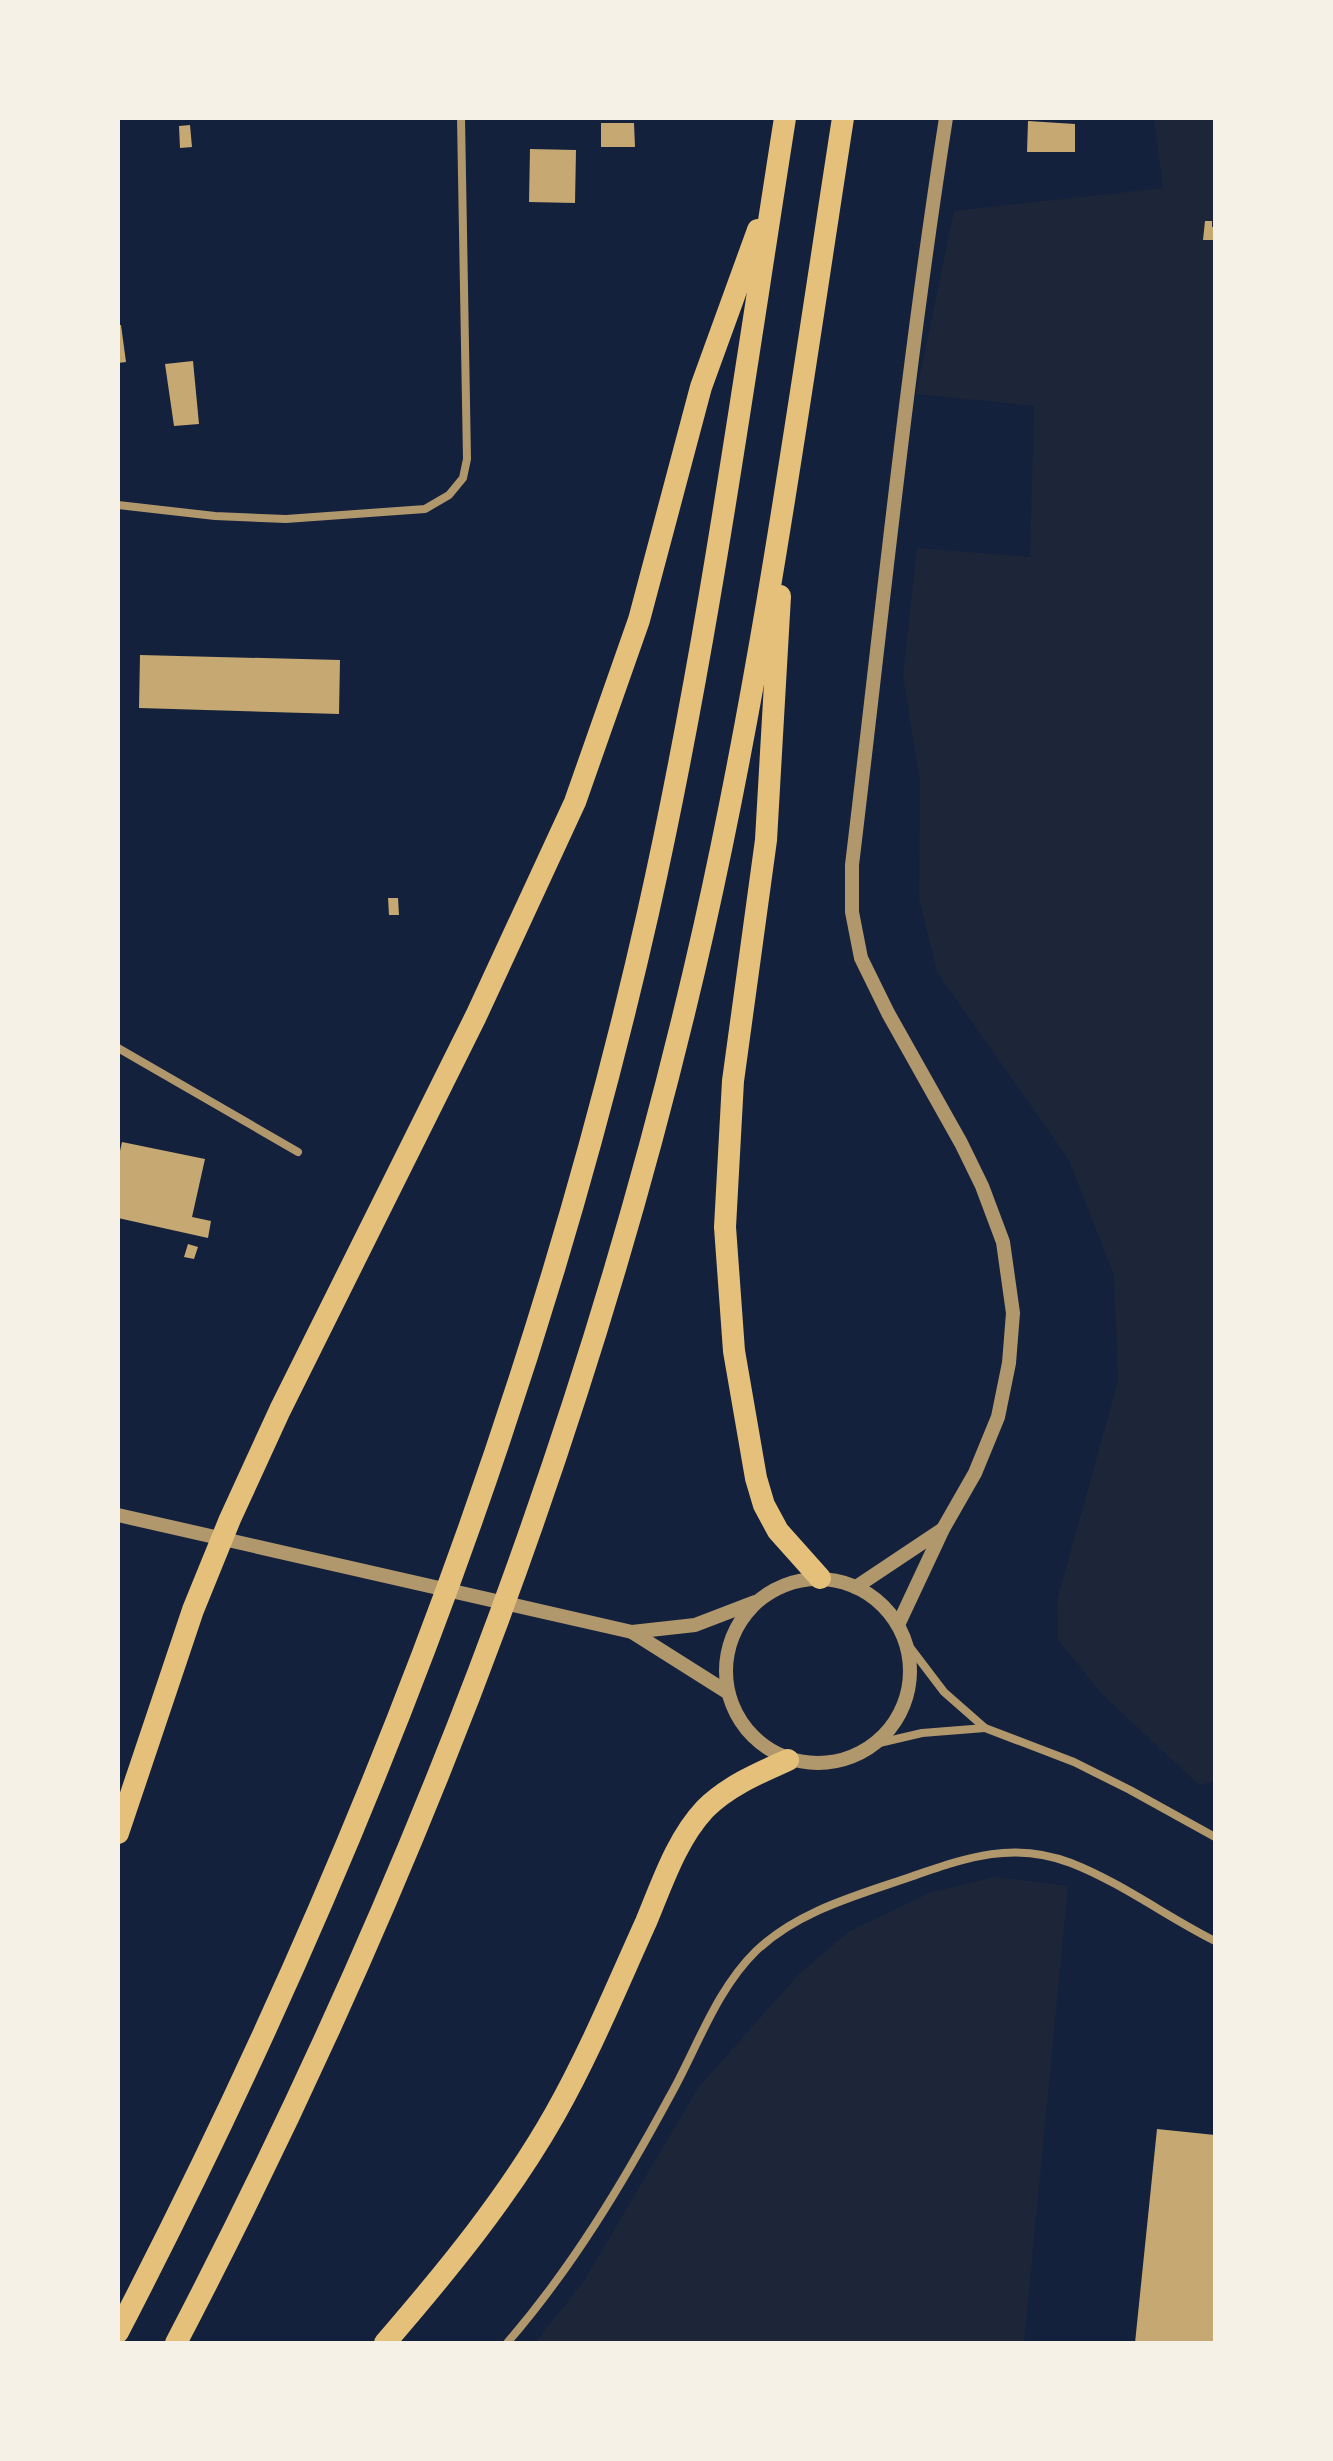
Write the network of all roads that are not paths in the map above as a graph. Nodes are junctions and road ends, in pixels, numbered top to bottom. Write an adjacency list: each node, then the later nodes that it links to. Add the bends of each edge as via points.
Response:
1 (461, 118): 7 (street, via 467,459 463,478 449,495 425,509 286,519)
2 (785, 118): 5 (highway)
3 (843, 118): 6 (highway)
4 (946, 118): 11 (street, via 922,268 852,865 852,912 861,958 982,1186 1003,1242 1013,1313 998,1417 975,1473)
5 (775, 184): 12 (highway, via 701,387 639,620 575,802); 26 (highway, via 676,784 613,1058 522,1371 452,1577 367,1798 249,2070)
6 (788, 471): 13 (highway, via 766,840 733,1081 725,1227 734,1351 756,1478 778,1531); 27 (highway, via 704,928 628,1223 576,1389 521,1555 421,1819 294,2108)
7 (118, 505)
8 (118, 1048): 9 (street)
9 (298, 1152)
10 (118, 1515): 12 (street)
11 (943, 1529): 14 (street); 16 (street)
12 (221, 1540): 17 (street); 23 (highway)
13 (820, 1578): 14 (street); 15 (street, via 786,1584)
14 (856, 1587): 16 (street, via 880,1602)
15 (756, 1602): 17 (street, via 695,1625); 19 (street, via 736,1628 725,1659)
16 (898, 1625): 18 (street)
17 (632, 1632): 19 (street)
18 (906, 1642): 20 (street, via 944,1692); 21 (street, via 907,1697 895,1723)
19 (727, 1692): 22 (street, via 739,1721 760,1745)
20 (985, 1728): 21 (street, via 922,1733); 24 (street, via 1074,1762)
21 (875, 1744): 22 (street, via 849,1759 819,1764)
22 (788, 1760): 28 (highway, via 726,1791 687,1834 556,2114 471,2240)
23 (118, 1833)
24 (1215, 1837)
25 (1215, 1941): 29 (street, via 1071,1863 1023,1852 980,1854 831,1904 790,1926 756,1951 725,1991 614,2194)
26 (118, 2332)
27 (176, 2343)
28 (385, 2343)
29 (507, 2343)

